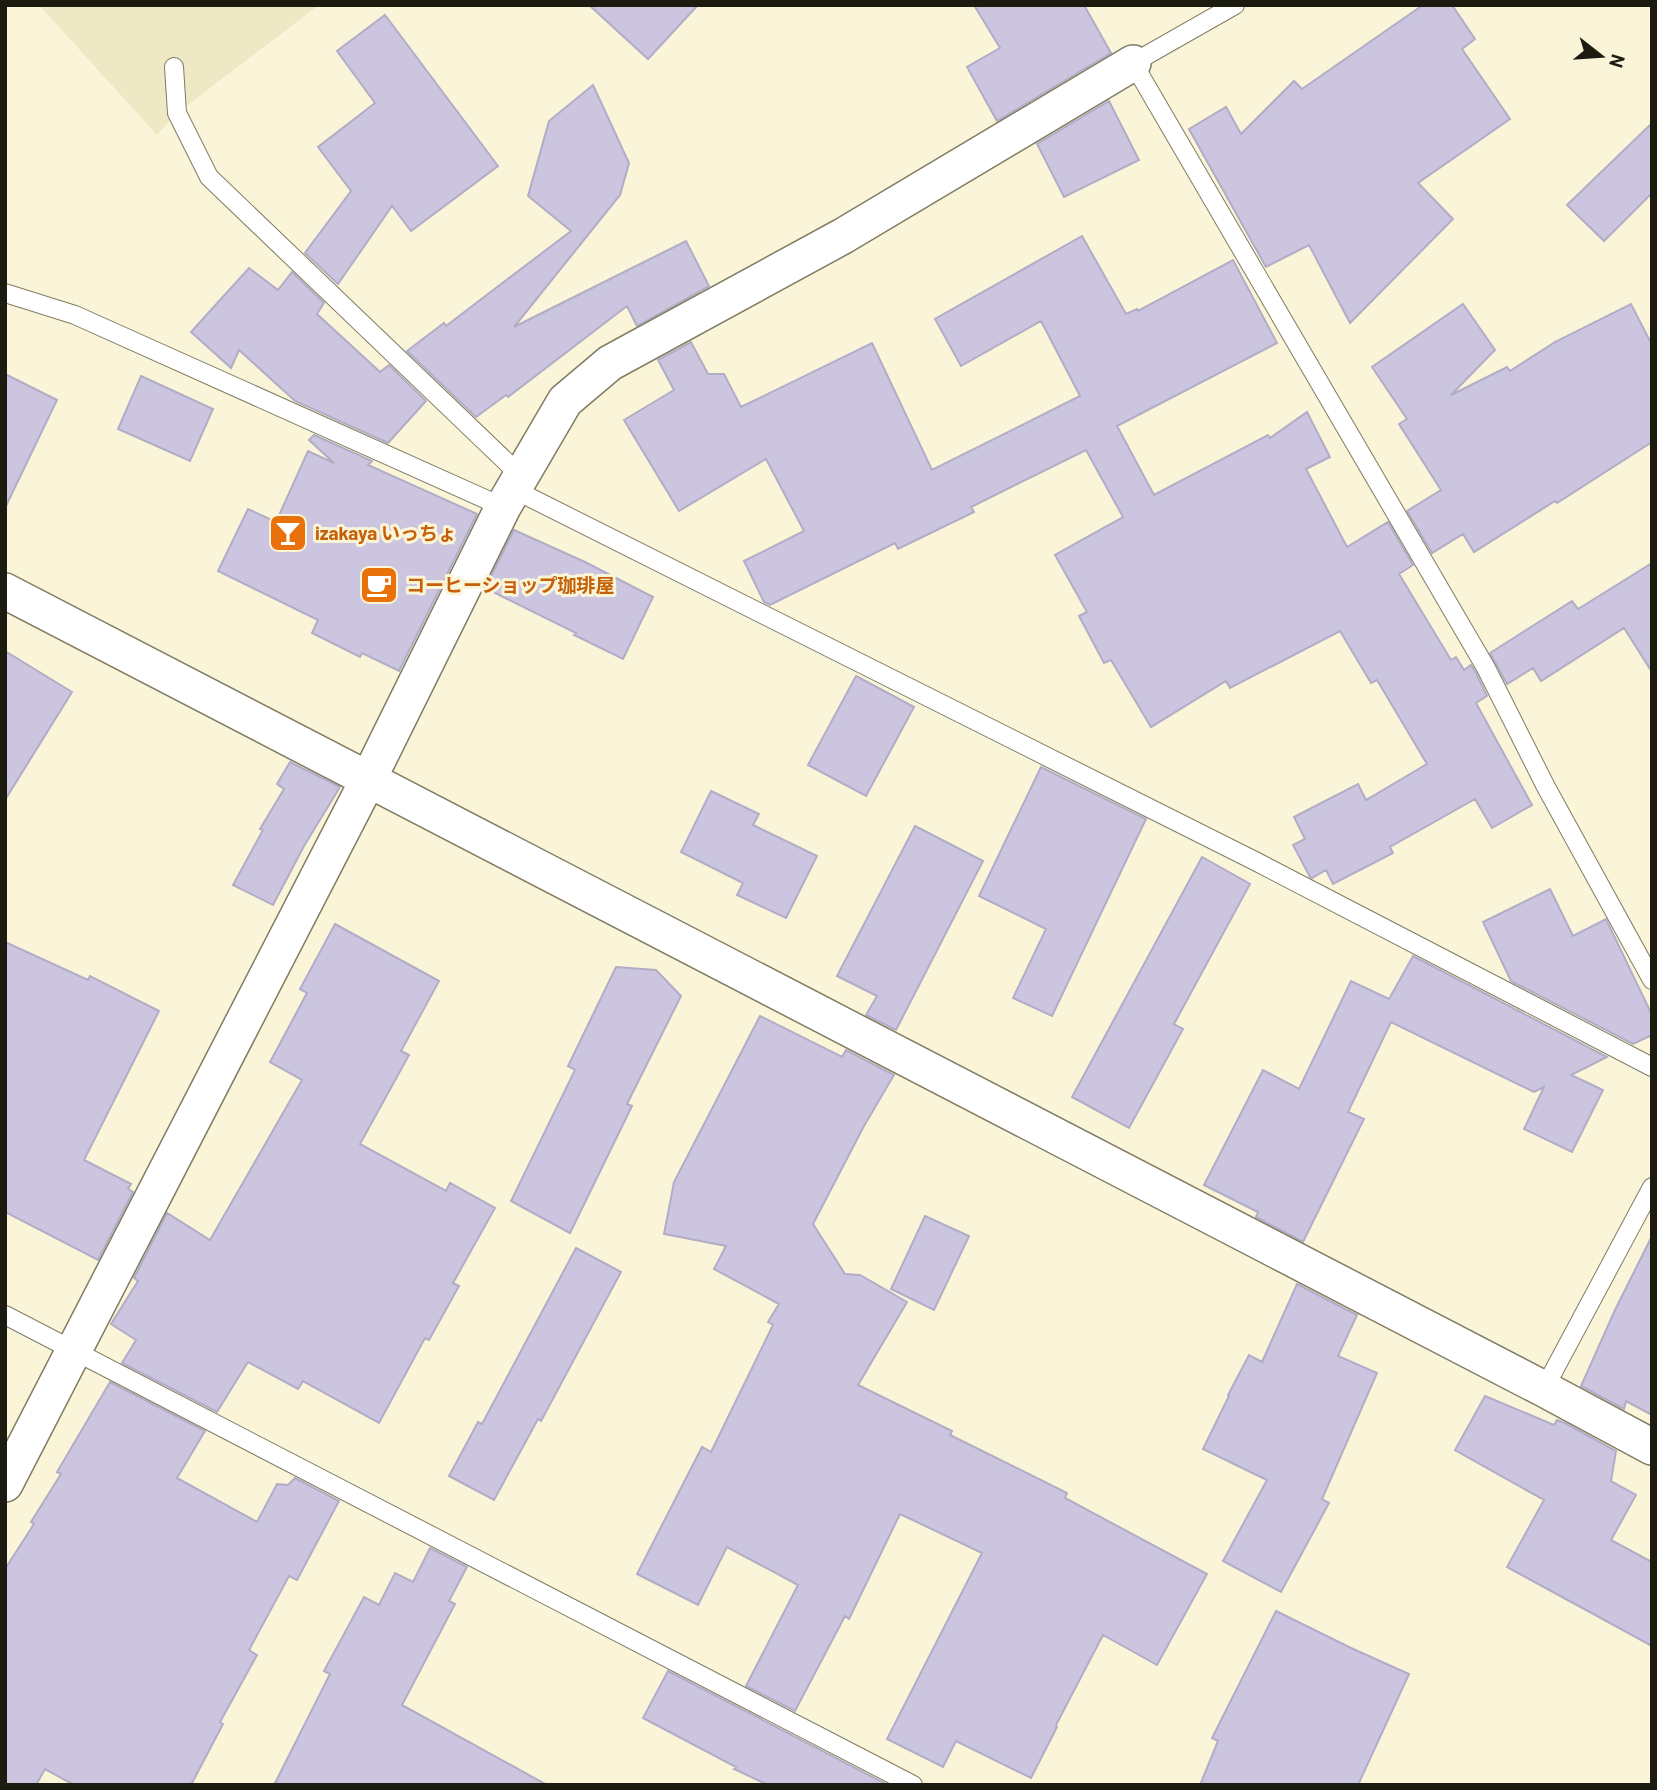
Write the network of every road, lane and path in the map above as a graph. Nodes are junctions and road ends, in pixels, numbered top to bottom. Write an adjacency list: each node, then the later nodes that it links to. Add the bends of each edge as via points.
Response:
1 (1235, 5): 2 (lane)
2 (1133, 63): 5 (street, via 843,236 610,363 565,401); 8 (lane, via 1486,668)
3 (174, 67): 5 (lane, via 177,113 209,177)
4 (5, 293): 5 (lane, via 75,315)
5 (512, 490): 7 (street); 9 (lane, via 1255,861)
6 (5, 591): 7 (street)
7 (369, 778): 12 (street); 13 (street)
8 (1652, 980)
9 (1652, 1067)
10 (1652, 1187): 13 (lane)
11 (5, 1315): 12 (lane)
12 (74, 1351): 15 (street); 16 (lane)
13 (1544, 1389): 14 (street)
14 (1652, 1447)
15 (5, 1484)
16 (914, 1785)

